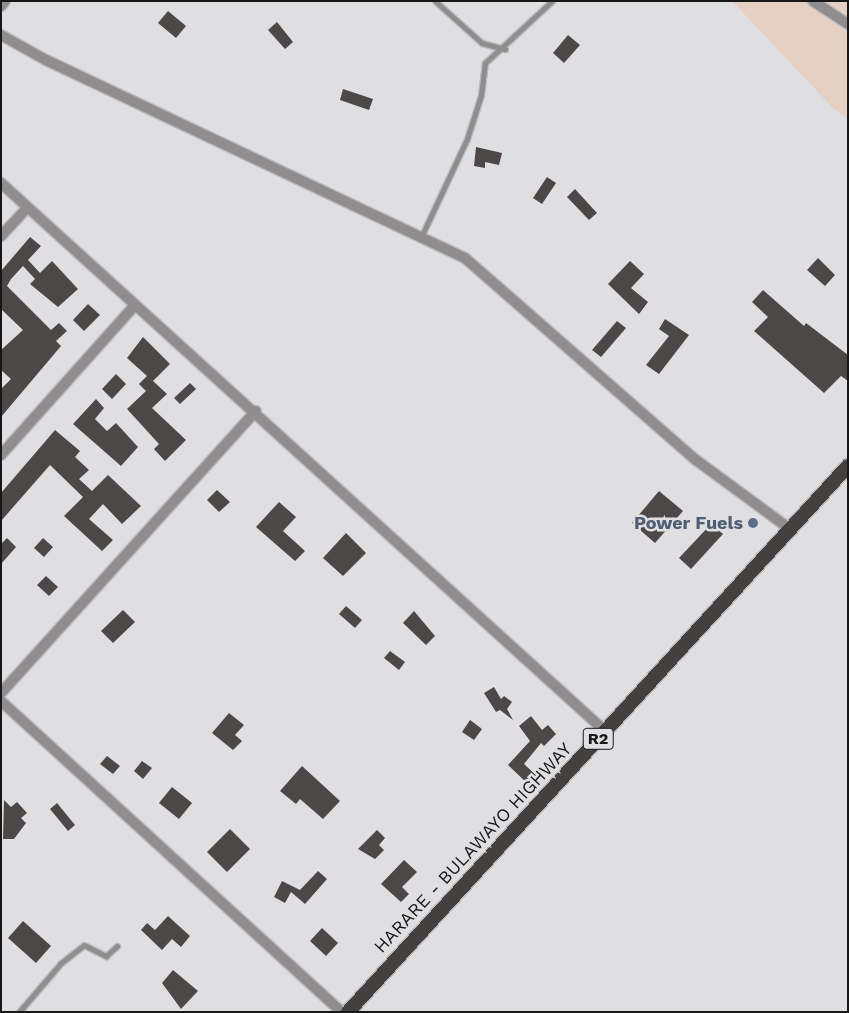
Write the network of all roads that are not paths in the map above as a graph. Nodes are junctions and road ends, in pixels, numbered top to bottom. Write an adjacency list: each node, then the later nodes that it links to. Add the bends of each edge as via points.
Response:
1 (6, 1): 5 (street)
2 (435, 1): 8 (lane, via 482,43)
3 (552, 1): 8 (lane)
4 (813, 1): 6 (street)
5 (1, 6)
6 (848, 24)
7 (1, 35): 11 (street, via 46,60)
8 (505, 49): 11 (lane, via 484,66 481,95 467,139)
9 (1, 183): 10 (street)
10 (27, 208): 12 (street); 13 (street)
11 (422, 235): 17 (street, via 465,258 696,460)
12 (1, 236)
13 (135, 305): 14 (street); 15 (street)
14 (256, 411): 18 (street); 20 (street)
15 (1, 455)
16 (848, 466): 17 (highway, HARARE - BULAWAYO HIGHWAY / R2)
17 (790, 530): 20 (highway, HARARE - BULAWAYO HIGHWAY / R2)
18 (1, 692)
19 (1, 701): 23 (street)
20 (605, 731): 24 (highway, HARARE - BULAWAYO HIGHWAY / R2)
21 (117, 946): 22 (lane, via 106,956 84,945 61,963)
22 (19, 1012)
23 (341, 1012)
24 (348, 1012)

